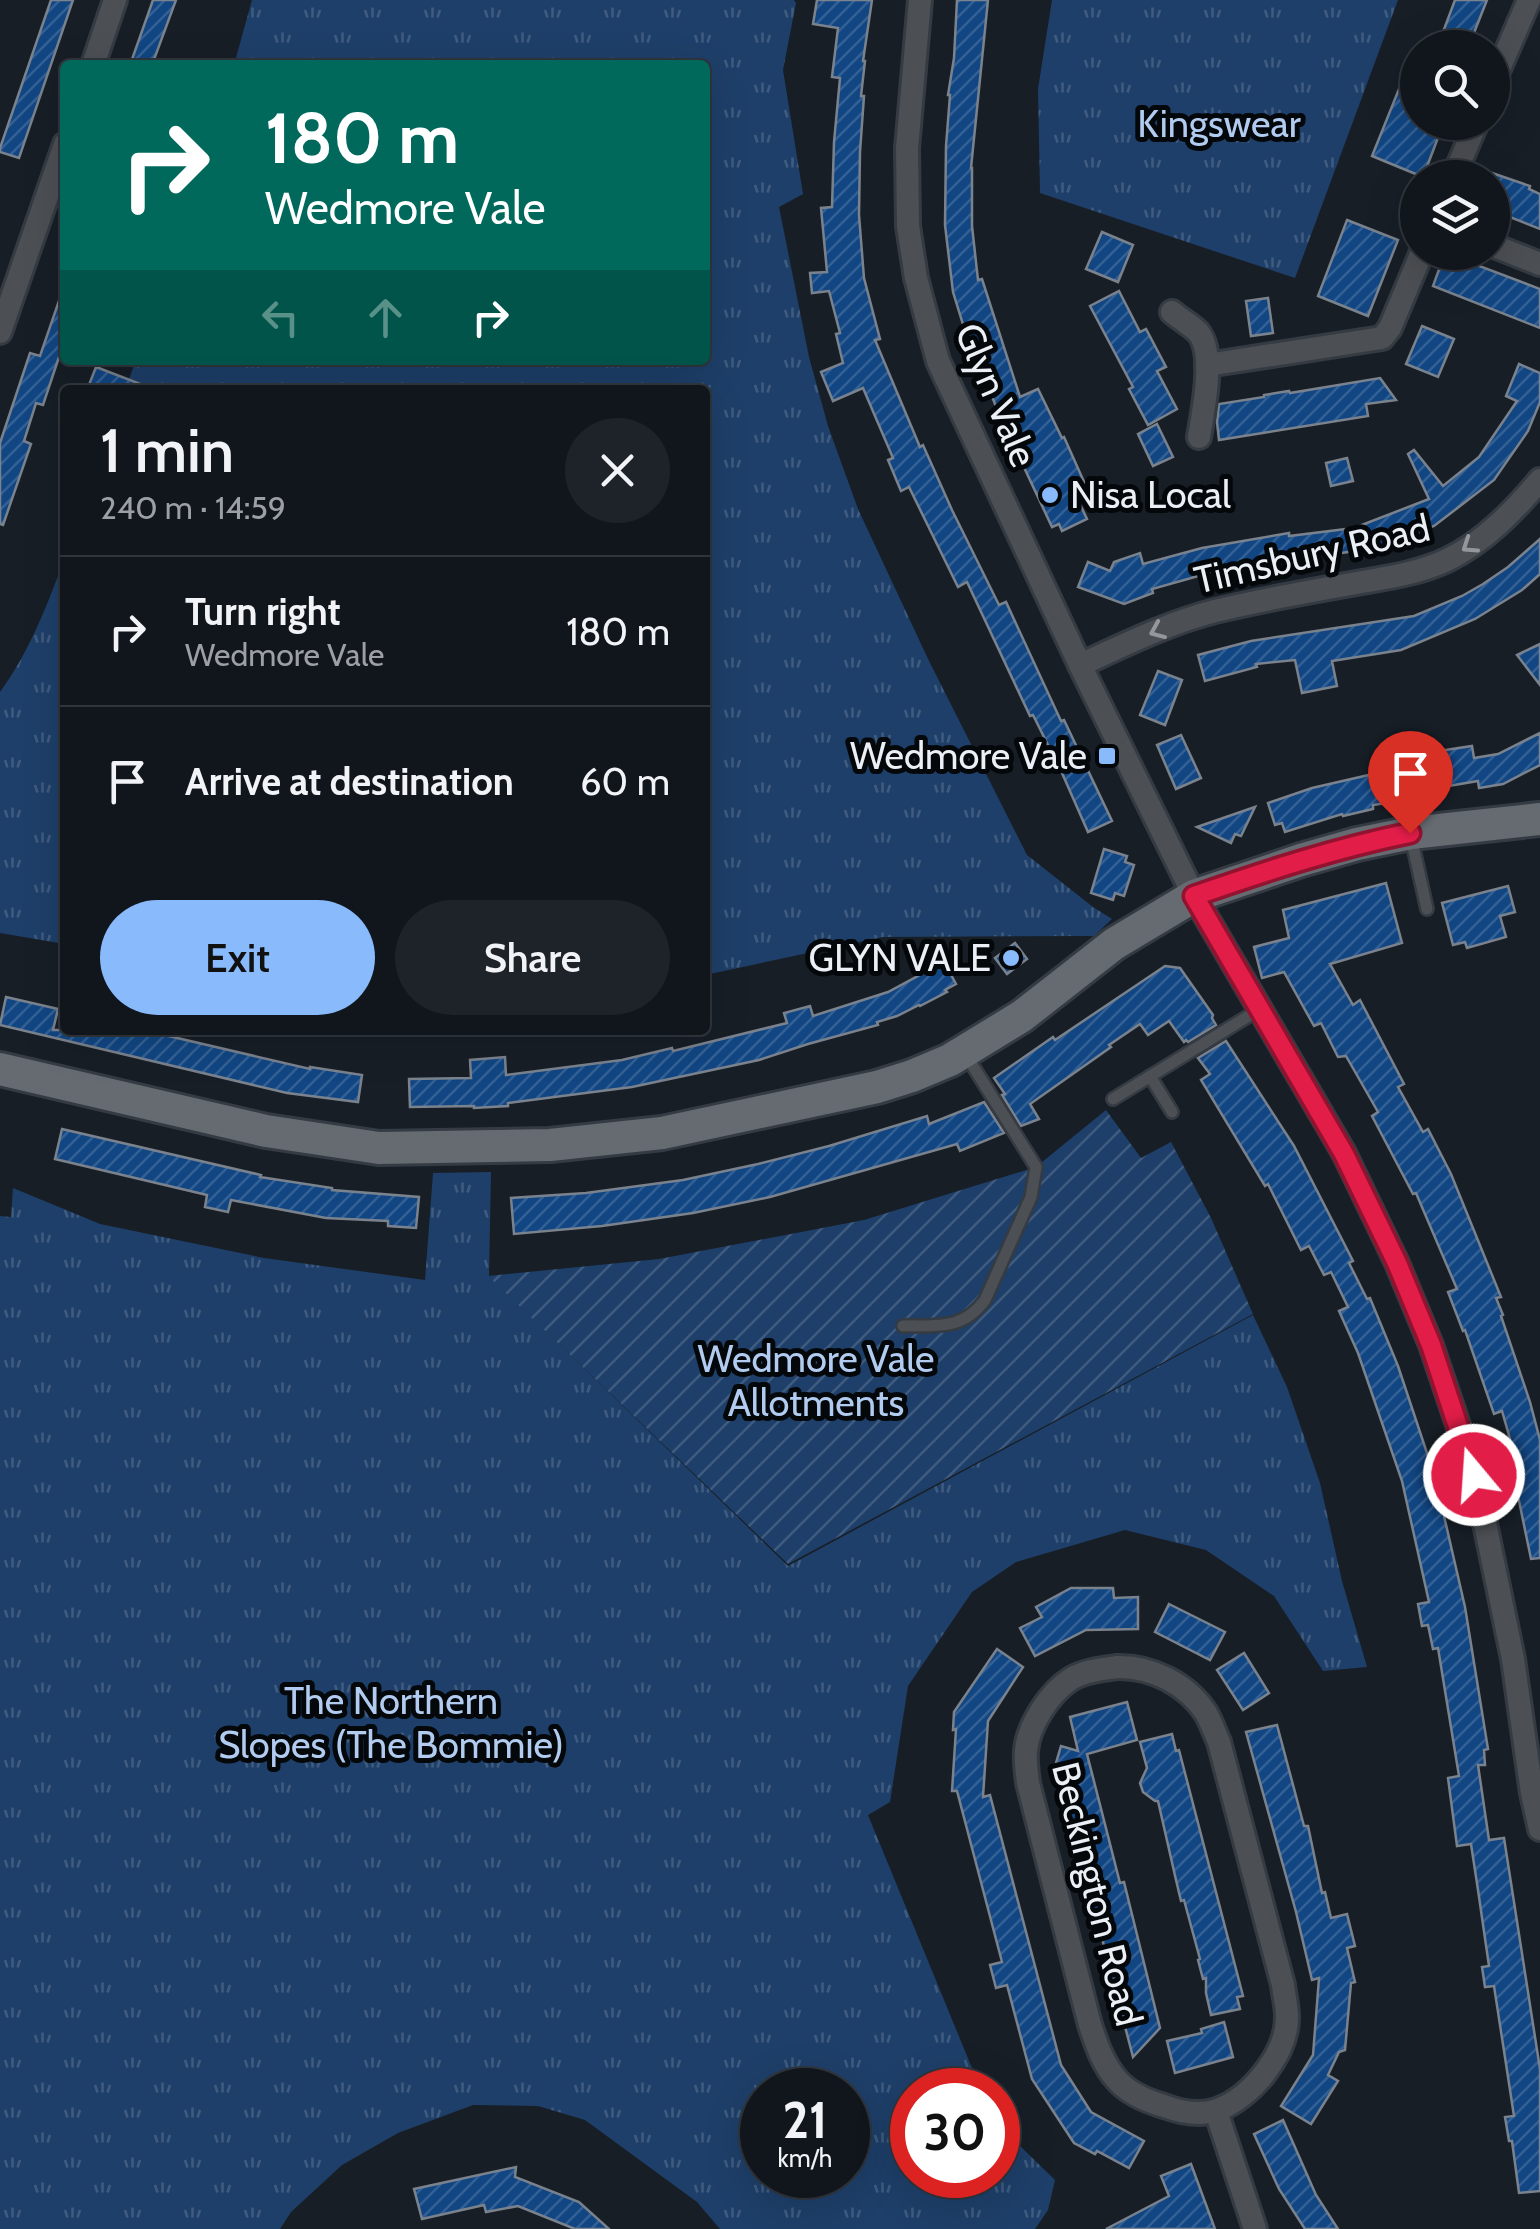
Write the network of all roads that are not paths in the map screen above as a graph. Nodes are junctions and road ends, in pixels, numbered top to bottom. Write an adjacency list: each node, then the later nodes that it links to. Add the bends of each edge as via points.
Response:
1 (115, 0): 5 (street)
2 (920, 0): 15 (street, Glyn Vale, via 906,187 922,306 938,361)
3 (1528, 0): 4 (street)
4 (1510, 42)
5 (94, 60)
6 (60, 158): 11 (street)
7 (1510, 252): 8 (street)
8 (1540, 264)
9 (1414, 270): 12 (street, via 1382,338)
10 (1172, 312): 12 (street, via 1200,334)
11 (0, 332)
12 (1207, 365): 13 (street)
13 (1199, 437)
14 (1540, 480): 15 (street, Timsbury Road, one-way to 15, via 1480,538 1415,573 1213,612)
15 (1080, 665): 18 (street, Glyn Vale)
16 (1540, 818): 17 (street)
17 (1410, 833): 18 (street); 19 (lane)
18 (1194, 896): 20 (street, Glyn Vale); 21 (street, via 1114,944)
19 (1426, 909)
20 (1260, 1009): 23 (lane); 27 (street, Glyn Vale, via 1344,1154 1431,1345 1474,1475)
21 (964, 1052): 22 (street, via 876,1087 759,1114 550,1145 379,1148 266,1130); 26 (lane, via 1036,1167 1031,1197 976,1312 954,1324)
22 (0, 1069)
23 (1150, 1076): 24 (lane); 25 (lane)
24 (1113, 1099)
25 (1172, 1112)
26 (902, 1326)
27 (1540, 1829)
28 (1216, 2111): 28 (street, Beckington Road, via 1188,2113 1141,2099 1101,2058 1090,2025 1028,1783 1026,1749 1052,1698 1071,1680 1097,1670 1137,1666 1160,1674 1205,1712 1219,1742 1287,2018 1278,2053 1259,2080); 29 (street)
29 (1256, 2229)

